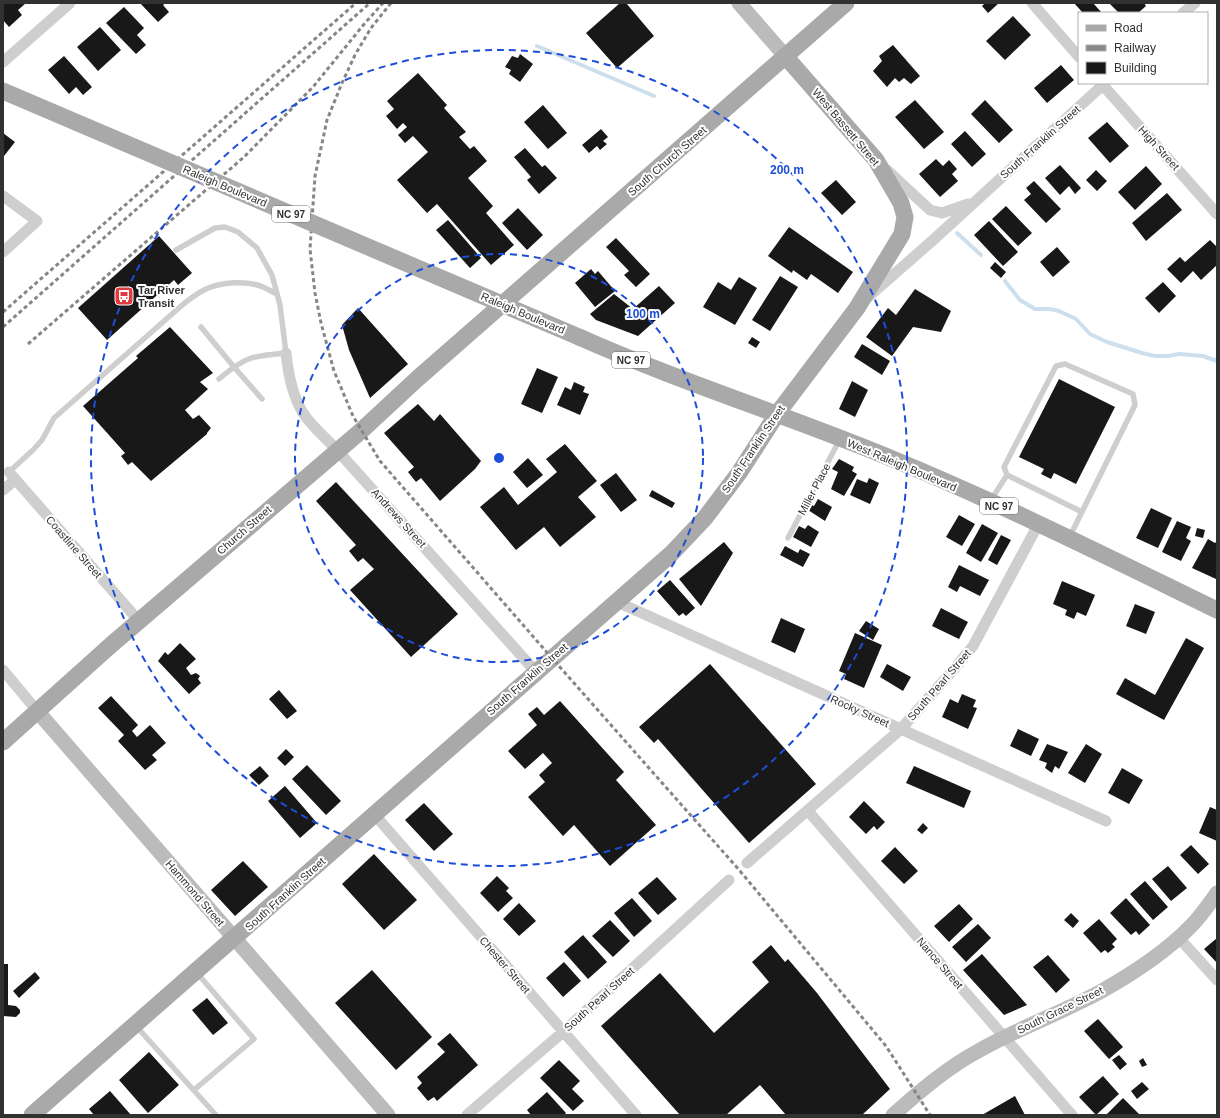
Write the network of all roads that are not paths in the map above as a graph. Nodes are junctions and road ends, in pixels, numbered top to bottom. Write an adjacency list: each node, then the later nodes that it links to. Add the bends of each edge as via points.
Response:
1 (70, 3): 9 (street)
2 (739, 3): 8 (street, West Bassett Street)
3 (846, 3): 8 (main road, South Church Street)
4 (1032, 3): 7 (street)
5 (1195, 3): 6 (street)
6 (1185, 12)
7 (1078, 56)
8 (786, 57): 12 (main road, West Bassett Street); 20 (main road, South Church Street)
9 (3, 62)
10 (1103, 84): 14 (street, South Franklin Street); 15 (street, High Street)
11 (3, 91): 22 (main road, Raleigh Boulevard / NC 97, bridge)
12 (876, 160): 14 (street, South Franklin Street, via 930,210 942,213); 19 (main road, West Bassett Street, via 902,203 905,217 902,234)
13 (3, 196): 17 (street, via 37,221)
14 (976, 200): 19 (street, South Franklin Street)
15 (1217, 214)
16 (176, 250): 18 (lane, via 215,228 225,227 238,232 257,248 272,275)
17 (3, 252)
18 (277, 294): 23 (lane); 31 (lane, via 262,286 234,283 206,289 193,297 54,418 42,440)
19 (857, 308): 27 (main road, South Franklin Street)
20 (486, 319): 29 (main road, Church Street)
21 (201, 327): 24 (lane)
22 (579, 338): 27 (main road, West Raleigh Boulevard / NC 97)
23 (286, 353): 24 (lane, via 256,356); 29 (street, Andrews Street, via 290,380 303,412)
24 (234, 367): 25 (lane); 26 (lane)
25 (219, 379)
26 (262, 399)
27 (777, 414): 28 (main road, West Raleigh Boulevard / NC 97); 38 (main road, South Franklin Street, via 739,473 705,518 671,554)
28 (840, 439): 33 (main road, West Raleigh Boulevard / NC 97); 36 (lane, Miller Place)
29 (337, 450): 40 (main road, Church Street); 42 (street, Andrews Street)
30 (1007, 475): 33 (lane); 34 (lane); 34 (lane, via 1004,467 1056,366 1065,364 1133,394 1135,405)
31 (12, 476): 32 (street); 40 (street, Coastline Street)
32 (3, 490)
33 (990, 502): 35 (main road, West Raleigh Boulevard / NC 97)
34 (1082, 512): 37 (lane)
35 (1039, 523): 37 (main road, West Raleigh Boulevard / NC 97); 44 (street, South Pearl Street, via 973,646)
36 (788, 538)
37 (1069, 538): 39 (main road, West Raleigh Boulevard / NC 97)
38 (615, 601): 42 (main road, South Franklin Street); 44 (street, Rocky Street)
39 (1217, 610)
40 (139, 621): 43 (main road, Church Street)
41 (3, 670): 43 (street, Hammond Street)
42 (535, 672): 47 (main road, South Franklin Street)
43 (38, 712): 45 (main road, Church Street); 52 (street, Hammond Street)
44 (901, 729): 46 (street, South Pearl Street); 48 (street, Rocky Street)
45 (3, 742)
46 (808, 810): 49 (street, South Pearl Street); 58 (street, Nance Street)
47 (374, 814): 52 (main road, South Franklin Street); 57 (street, Chester Street)
48 (1106, 821)
49 (748, 863)
50 (729, 880): 57 (street, South Pearl Street)
51 (1217, 893): 53 (street, South Grace Street)
52 (234, 938): 54 (main road, South Franklin Street); 62 (street, Hammond Street)
53 (1179, 938): 55 (street); 58 (street, South Grace Street, via 1144,965 1100,992)
54 (196, 972): 56 (main road, South Franklin Street); 59 (lane, via 254,1039)
55 (1217, 980)
56 (135, 1025): 59 (lane); 60 (main road, South Franklin Street)
57 (563, 1032): 63 (street, South Pearl Street); 64 (street, Chester Street)
58 (1005, 1037): 65 (street, South Grace Street, via 958,1062); 66 (street, Nance Street)
59 (194, 1090): 61 (lane)
60 (32, 1115)
61 (216, 1115)
62 (388, 1115)
63 (467, 1115)
64 (636, 1115)
65 (893, 1115)
66 (1072, 1115)

